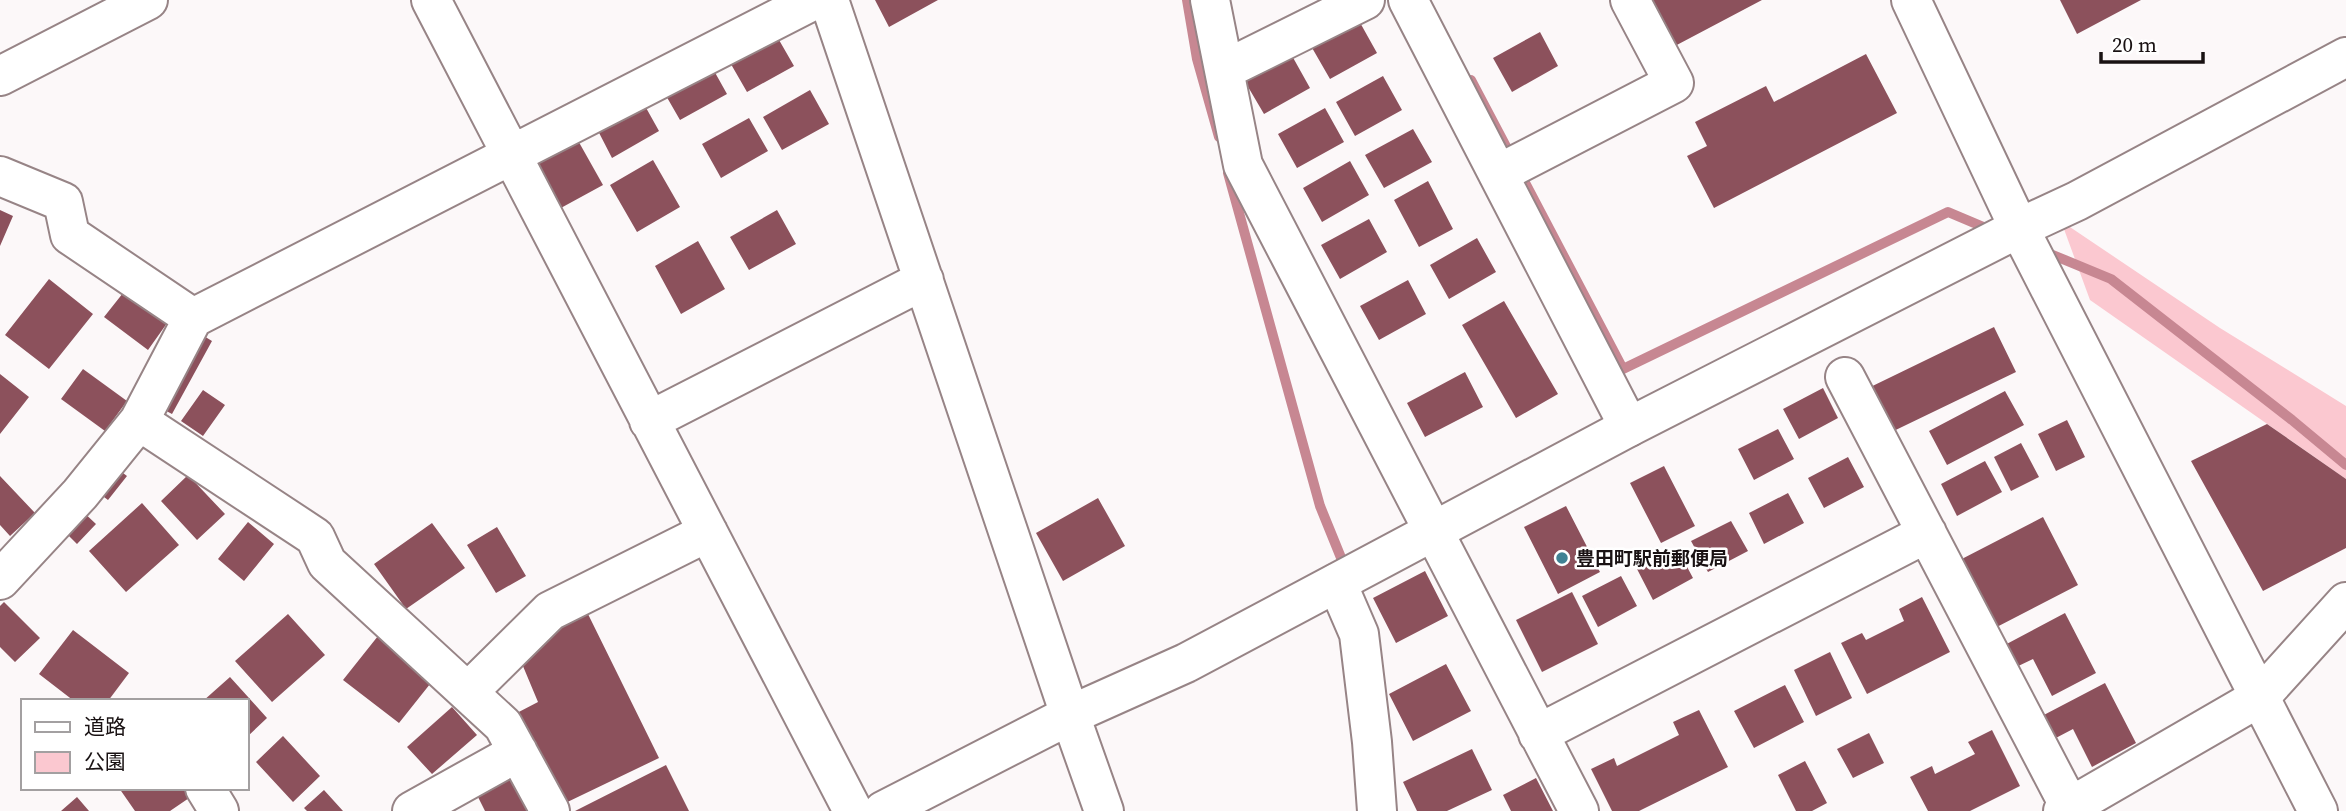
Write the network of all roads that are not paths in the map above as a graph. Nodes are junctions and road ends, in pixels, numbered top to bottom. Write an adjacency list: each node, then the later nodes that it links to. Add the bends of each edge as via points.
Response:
1 (148, 0): 12 (street)
2 (431, 0): 13 (street)
3 (814, 0): 13 (street)
4 (829, 0): 17 (street)
5 (1210, 0): 11 (street)
6 (1365, 0): 11 (street)
7 (1408, 0): 14 (street)
8 (1630, 0): 14 (street, via 1674,83)
9 (1911, 0): 16 (street)
10 (2346, 57): 16 (street)
11 (1224, 70): 24 (street, via 1243,165)
12 (0, 76)
13 (512, 154): 18 (street); 21 (street)
14 (1498, 174): 22 (street)
15 (0, 176): 18 (street, via 63,202 70,235)
16 (2019, 228): 22 (street); 30 (street)
17 (923, 281): 21 (street); 31 (street)
18 (192, 318): 20 (street)
19 (1844, 377): 25 (street)
20 (139, 421): 26 (street, via 80,494); 29 (street, via 316,537 327,563)
21 (649, 421): 23 (street)
22 (1629, 427): 24 (street)
23 (708, 532): 29 (street, via 551,611); 39 (street)
24 (1432, 533): 27 (street); 32 (street)
25 (1927, 533): 32 (street); 35 (street)
26 (0, 580)
27 (1338, 583): 31 (street, via 1186,663); 42 (street, via 1359,634)
28 (2346, 602): 30 (street)
29 (468, 692): 33 (street, via 503,725)
30 (2260, 697): 35 (street); 44 (street)
31 (1070, 715): 40 (street); 41 (street)
32 (1538, 734): 43 (street)
33 (518, 752): 37 (street); 38 (street)
34 (206, 790): 36 (street)
35 (2069, 810)
36 (219, 811)
37 (412, 811)
38 (550, 811)
39 (853, 811)
40 (883, 811)
41 (1104, 811)
42 (1377, 811)
43 (1579, 811)
44 (2318, 811)

